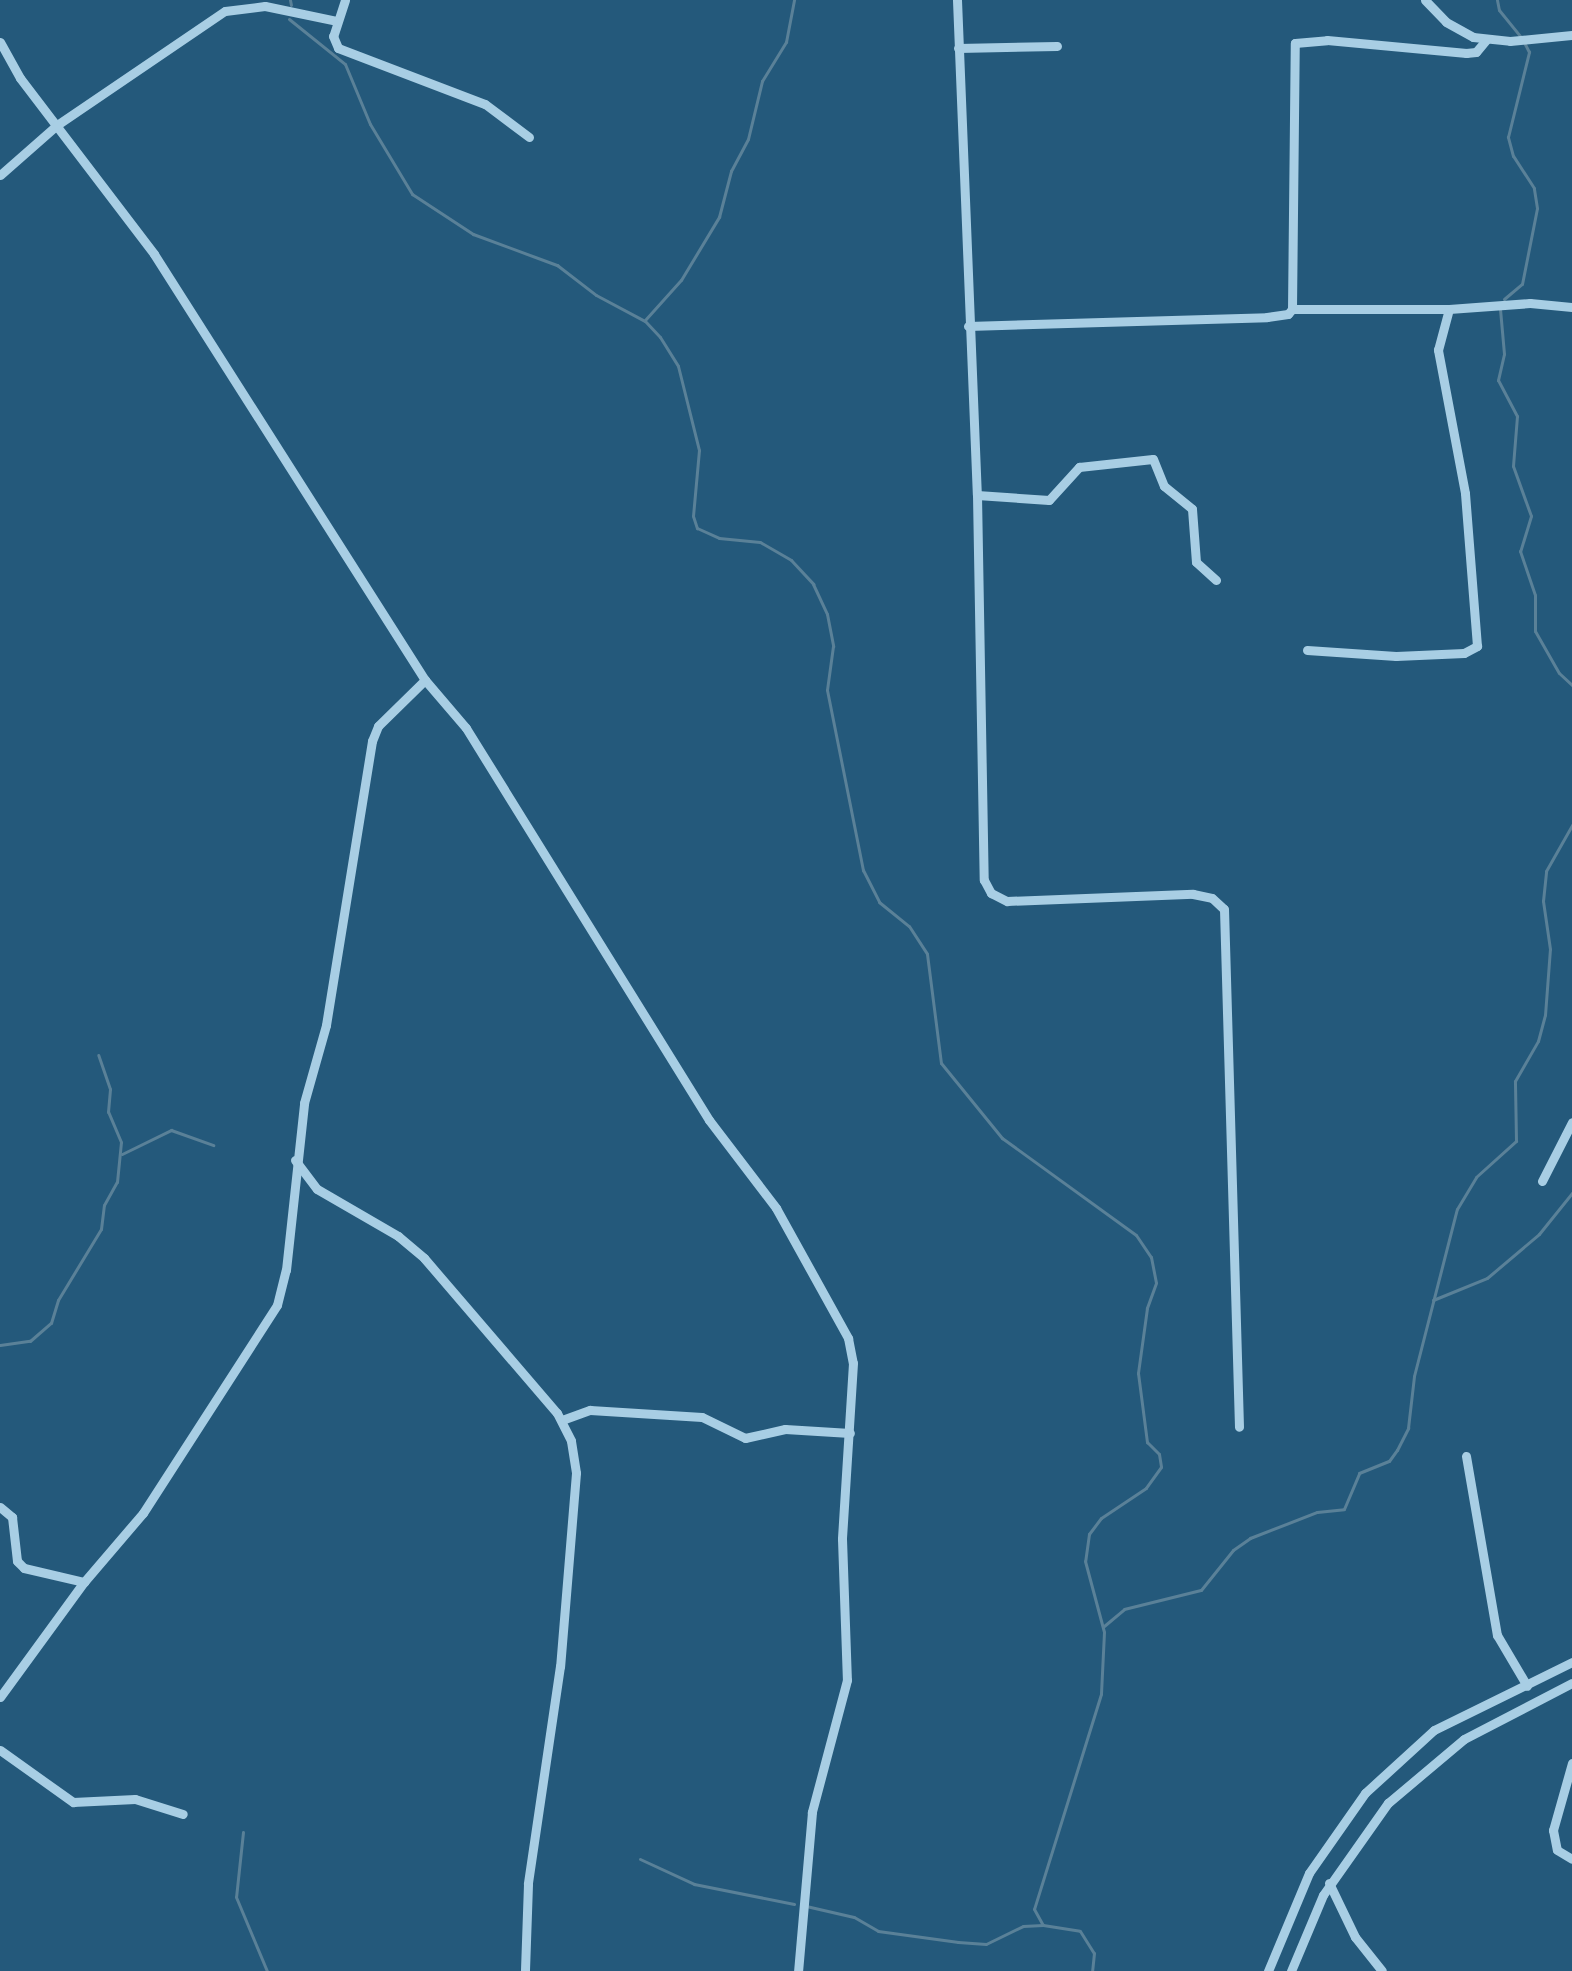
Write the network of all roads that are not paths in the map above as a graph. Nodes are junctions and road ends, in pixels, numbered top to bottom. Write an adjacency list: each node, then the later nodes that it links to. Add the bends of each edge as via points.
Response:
1 (345, 0): 4 (street)
2 (957, 0): 9 (street)
3 (1425, 0): 6 (street, via 1458,30)
4 (337, 21): 10 (street, via 265,6 225,11); 11 (street, via 333,42 348,54 485,104)
5 (1572, 35): 6 (street)
6 (1487, 39): 14 (street, via 1476,52 1466,53 1327,40 1295,43)
7 (0, 42): 10 (street)
8 (1057, 46): 9 (street)
9 (958, 48): 16 (street)
10 (57, 125): 12 (street); 20 (street, via 154,254)
11 (529, 137)
12 (0, 175)
13 (1572, 307): 15 (street, via 1504,303)
14 (1292, 309): 15 (street); 16 (street, via 1267,317)
15 (1449, 309): 19 (street, via 1440,335 1439,363 1465,493 1477,646 1464,653 1396,656)
16 (968, 326): 17 (street)
17 (977, 495): 18 (street, via 1049,500 1079,467 1153,459 1164,486 1192,509 1196,562); 25 (street, via 987,889 1007,901 1193,894 1212,898 1224,909)
18 (1216, 580)
19 (1307, 650)
20 (425, 680): 22 (street, via 378,726 372,741 326,1025); 26 (street, via 466,728 709,1120 792,1235 851,1346)
21 (1572, 1122): 23 (street)
22 (295, 1160): 24 (street, via 317,1189 417,1251); 29 (street, via 286,1270 277,1305 143,1513)
23 (1542, 1181)
24 (562, 1420): 26 (street, via 590,1410 702,1417 745,1438 785,1429); 39 (street, via 576,1473 555,1720 544,1753 528,1884)
25 (1239, 1427)
26 (850, 1433): 40 (street, via 842,1539 847,1680 812,1812)
27 (1466, 1456): 32 (street, via 1497,1635)
28 (0, 1507): 29 (street, via 12,1517 17,1561 24,1568)
29 (84, 1582): 33 (street)
30 (1572, 1662): 32 (street)
31 (1572, 1683): 38 (street, via 1479,1730 1435,1760 1388,1803)
32 (1527, 1686): 41 (street, via 1434,1730 1365,1793 1309,1873)
33 (0, 1697)
34 (0, 1750): 36 (street, via 73,1802 135,1799)
35 (1572, 1763): 37 (street, via 1553,1830 1557,1850)
36 (183, 1814)
37 (1572, 1859)
38 (1329, 1883): 42 (street); 43 (street, via 1355,1937)
39 (525, 1971)
40 (798, 1971)
41 (1268, 1971)
42 (1291, 1971)
43 (1382, 1971)

